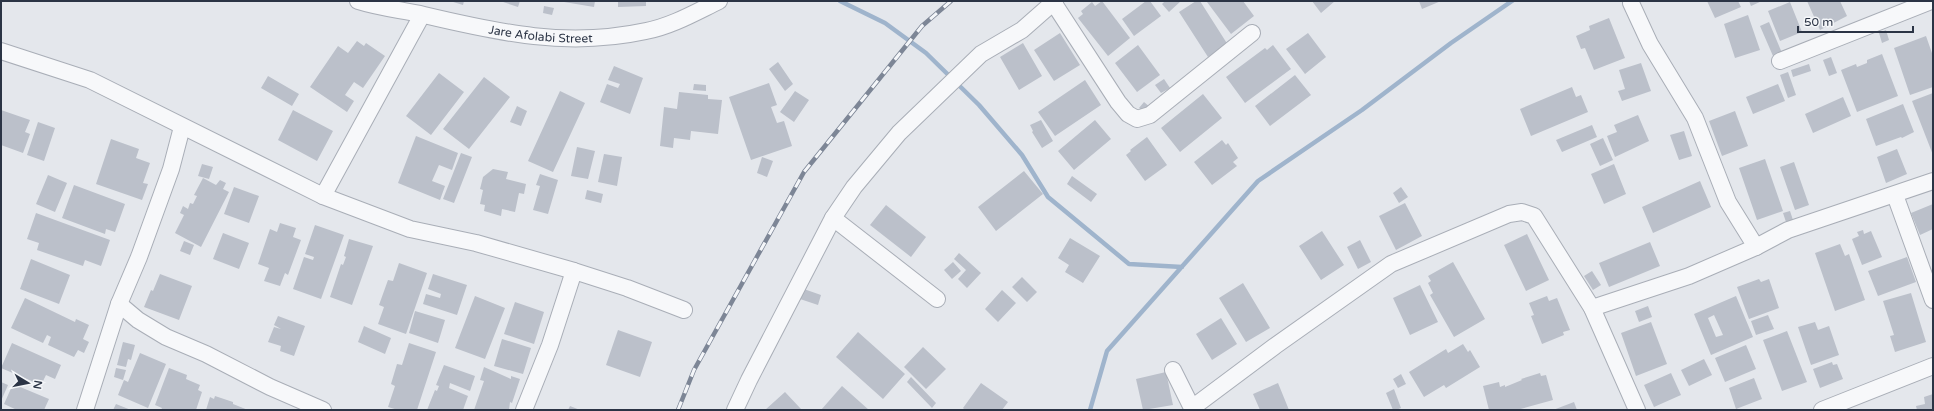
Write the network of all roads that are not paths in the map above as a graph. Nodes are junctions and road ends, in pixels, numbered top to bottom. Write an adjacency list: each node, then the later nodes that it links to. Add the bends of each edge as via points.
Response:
1 (358, 1): 6 (street, Jare Afolabi Street)
2 (719, 1): 6 (street, Jare Afolabi Street, via 647,31 597,39 526,36 473,28)
3 (1054, 1): 7 (street, via 1118,102 1128,114 1137,119 1150,114); 14 (street, via 1022,30 982,54 899,133 854,187)
4 (1932, 1): 9 (street)
5 (1631, 3): 15 (street, via 1650,44 1695,118 1728,202)
6 (422, 15): 13 (street)
7 (1252, 34)
8 (1, 51): 10 (street, via 90,80)
9 (1780, 61)
10 (182, 127): 13 (street); 19 (street, via 171,169)
11 (1933, 181): 12 (street)
12 (1895, 195): 15 (street, via 1788,230); 18 (street)
13 (323, 196): 16 (street, via 410,229 476,243)
14 (834, 218): 17 (street); 28 (street)
15 (1756, 247): 20 (street, via 1689,276)
16 (574, 271): 21 (street); 27 (street, via 550,345)
17 (937, 299)
18 (1933, 300)
19 (119, 304): 24 (street, via 138,320 166,337); 26 (street)
20 (1592, 308): 25 (street, via 1534,216 1522,212 1509,214 1391,264 1275,346); 29 (street)
21 (684, 310)
22 (1933, 366): 30 (street)
23 (1173, 370): 25 (street)
24 (318, 409)
25 (1193, 409)
26 (85, 410)
27 (524, 410)
28 (735, 410)
29 (1637, 410)
30 (1822, 410)

